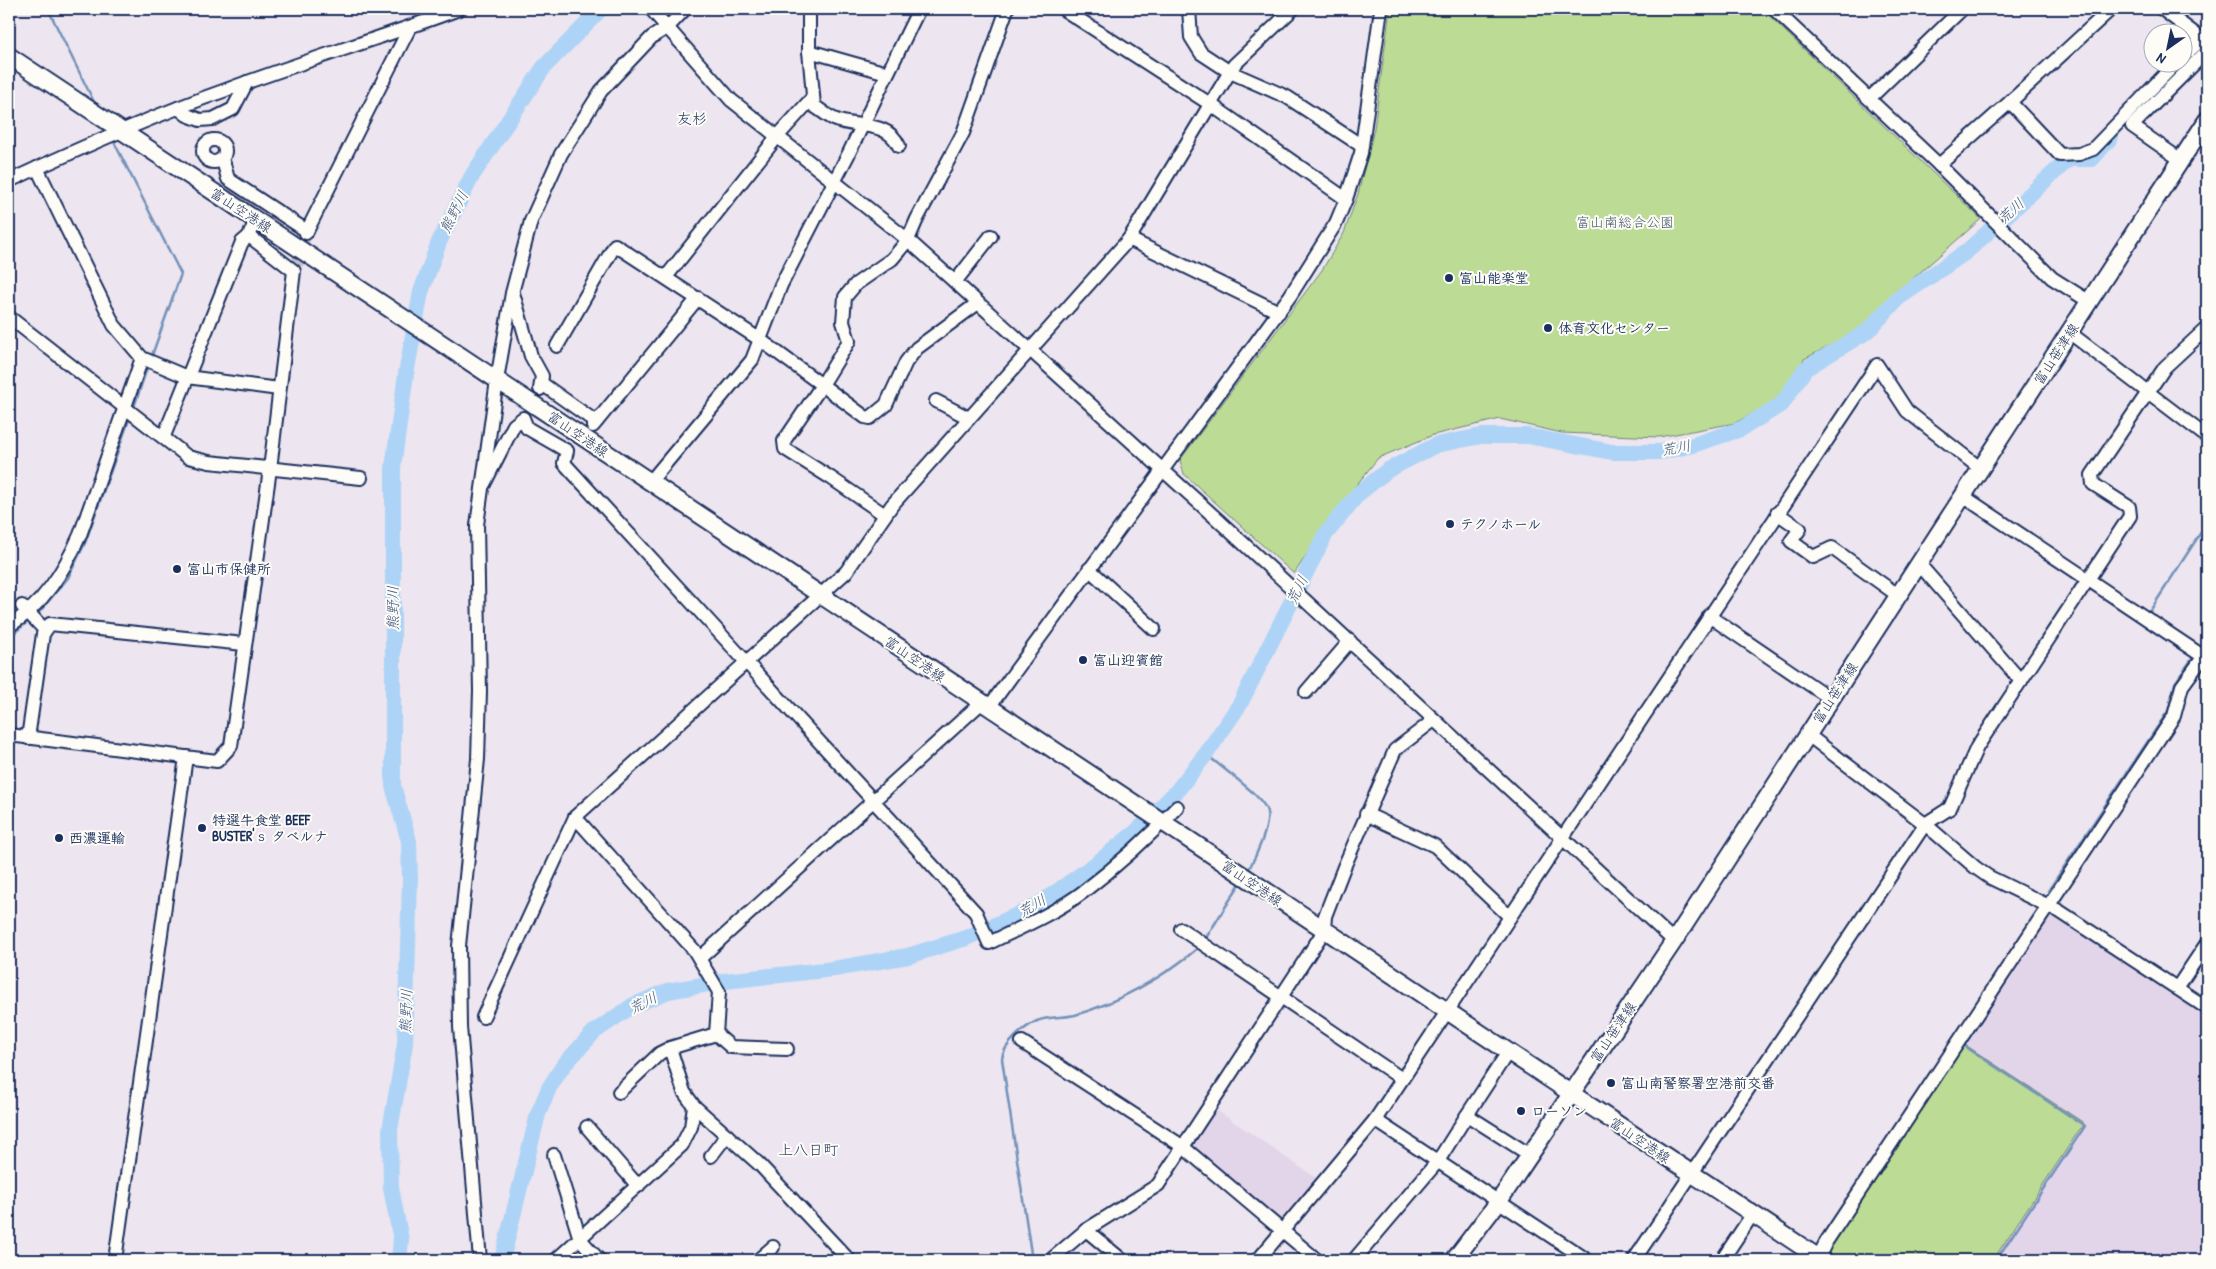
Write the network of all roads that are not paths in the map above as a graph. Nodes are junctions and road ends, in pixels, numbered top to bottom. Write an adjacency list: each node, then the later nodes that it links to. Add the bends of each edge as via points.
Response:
1 (459, 9): 15 (street)
2 (685, 9): 14 (street)
3 (809, 9): 17 (street)
4 (919, 9): 22 (street)
5 (1007, 9): 50 (street, via 963,133)
6 (1063, 9): 27 (street)
7 (1189, 9): 20 (street, via 1191,37 1201,53)
8 (1293, 9): 20 (street)
9 (1381, 9): 36 (street)
10 (1774, 9): 25 (street)
11 (1962, 9): 25 (street)
12 (2111, 9): 26 (street)
13 (2162, 9): 16 (street)
14 (660, 18): 33 (street, via 731,100); 53 (street, via 652,37 601,91 561,154 532,221)
15 (410, 27): 23 (street); 43 (street, via 306,232)
16 (2204, 41)
17 (809, 51): 22 (street); 24 (street)
18 (2207, 51): 38 (street, via 2132,126)
19 (9, 56): 32 (main road, 富山空港線)
20 (1232, 69): 27 (street); 36 (street, via 1287,96)
21 (2167, 72): 26 (street, via 2093,149 2079,154 2060,154)
22 (887, 73): 31 (street)
23 (247, 82): 28 (street); 29 (street, via 233,109)
24 (814, 97): 31 (street, via 814,106 836,120); 33 (street)
25 (1870, 98): 39 (street)
26 (2010, 102): 39 (street)
27 (1210, 104): 44 (street); 49 (street)
28 (178, 108): 29 (street, via 200,120); 32 (street)
29 (213, 119): 34 (street)
30 (2207, 120): 38 (main road, 富山笹津線)
31 (863, 124): 35 (street, via 888,132); 42 (street)
32 (120, 130): 40 (street); 45 (main road, 富山空港線)
33 (777, 137): 42 (street); 51 (street)
34 (217, 140): 37 (street, via 225,151); 37 (street, via 206,142 203,153 210,161)
35 (898, 146)
36 (1362, 146): 44 (street)
37 (220, 160): 43 (street, via 228,179)
38 (2181, 160): 55 (main road, 富山笹津線)
39 (1939, 164): 55 (street, via 2052,278)
40 (37, 168): 41 (street); 64 (street, via 114,325)
41 (9, 181)
42 (835, 182): 50 (street); 61 (street, via 781,285)
43 (248, 192): 45 (street)
44 (1346, 200): 57 (street, via 1317,255)
45 (239, 209): 46 (main road, 富山空港線)
46 (256, 220): 47 (street); 66 (main road, 富山空港線)
47 (249, 236): 65 (street, via 242,242); 68 (street, via 295,268)
48 (992, 236): 52 (street)
49 (1129, 239): 57 (street); 63 (street)
50 (908, 240): 52 (street); 67 (street, via 892,259 856,284 845,297 843,322 849,341)
51 (666, 277): 54 (street); 62 (street, via 615,246)
52 (955, 282): 56 (street)
53 (513, 291): 54 (street, via 531,356 542,376 540,386 594,424); 66 (street)
54 (698, 298): 61 (street)
55 (2090, 302): 60 (main road, 富山笹津線)
56 (978, 303): 63 (street); 67 (street, via 917,348 906,362 886,405 870,418)
57 (1279, 312): 77 (street)
58 (9, 317): 71 (street)
59 (2207, 328): 69 (street, via 2165,367)
60 (2070, 333): 69 (street); 76 (main road, 富山笹津線)
61 (759, 339): 67 (street); 79 (street, via 752,360)
62 (557, 346)
63 (1031, 349): 72 (street); 77 (street)
64 (142, 358): 65 (street); 71 (street)
65 (187, 377): 68 (street); 73 (street)
66 (493, 378): 79 (main road, 富山空港線); 80 (street)
67 (822, 385): 83 (street, via 784,441 785,450)
68 (279, 389): 75 (street)
69 (2148, 391): 74 (street); 86 (street, via 2092,475 2093,484 2129,507 2130,516)
70 (936, 401): 72 (street)
71 (125, 407): 73 (street); 89 (street, via 68,562 54,584)
72 (970, 418): 83 (street)
73 (164, 436): 75 (street, via 188,457)
74 (2207, 437)
75 (270, 469): 78 (street); 95 (street)
76 (1981, 469): 81 (main road, 富山笹津線); 82 (street, via 1907,411 1877,365)
77 (1163, 470): 85 (street); 94 (street)
78 (361, 478)
79 (650, 482): 87 (main road, 富山空港線)
80 (482, 487): 97 (street, via 514,425 523,418 527,428 568,451 564,463); 155 (street, via 478,525 478,759 459,946 460,1027)
81 (1963, 496): 84 (main road, 富山笹津線); 86 (street)
82 (1777, 514): 88 (street, via 1800,529 1791,541 1813,557 1832,548); 90 (street)
83 (885, 516): 87 (street, via 846,572)
84 (1919, 564): 88 (main road, 富山笹津線); 98 (street)
85 (1090, 570): 93 (street); 101 (street)
86 (2089, 580): 96 (street); 98 (street)
87 (821, 596): 97 (street); 101 (main road, 富山空港線)
88 (1899, 596): 100 (main road, 富山笹津線)
89 (25, 609): 91 (street); 92 (street)
90 (1709, 616): 100 (street); 113 (street)
91 (9, 626)
92 (44, 629): 95 (street, via 50,624); 105 (street)
93 (1154, 629)
94 (1350, 641): 99 (street); 102 (street)
95 (244, 644): 106 (street, via 231,746 217,760)
96 (2202, 654): 114 (street, via 2182,686 2174,716)
97 (746, 663): 107 (street); 110 (street)
98 (2021, 682): 112 (street, via 1977,746 1950,808)
99 (1306, 692)
100 (1831, 699): 104 (main road, 富山笹津線)
101 (985, 705): 107 (street); 111 (main road, 富山空港線)
102 (1434, 720): 109 (street, via 1395,750); 113 (street)
103 (9, 735): 105 (street)
104 (1808, 735): 112 (street); 118 (main road, 富山笹津線)
105 (28, 738): 106 (street)
106 (186, 757): 154 (street)
107 (873, 801): 111 (street, via 976,913 989,943 1082,892); 120 (street)
108 (1177, 807): 111 (street)
109 (1366, 814): 115 (street, via 1435,846); 117 (street, via 1325,916)
110 (574, 817): 120 (street); 125 (street)
111 (1162, 823): 117 (main road, 富山空港線)
112 (1924, 824): 114 (street, via 1989,877); 144 (street)
113 (1562, 838): 115 (street); 118 (street)
114 (2049, 906): 121 (street); 153 (street, via 1826,1242)
115 (1509, 916): 124 (street)
116 (1181, 929): 122 (street)
117 (1324, 931): 122 (street); 124 (main road, 富山空港線)
118 (1674, 941): 133 (main road, 富山笹津線)
119 (2207, 943): 121 (street)
120 (703, 963): 126 (street, via 719,992)
121 (2177, 988): 123 (street)
122 (1281, 997): 131 (street); 139 (street)
123 (2207, 1008)
124 (1446, 1012): 130 (main road, 富山空港線); 131 (street)
125 (483, 1017)
126 (716, 1034): 128 (street); 129 (street, via 732,1047)
127 (1022, 1042): 139 (street)
128 (670, 1048): 132 (street, via 660,1053); 134 (street, via 684,1092)
129 (787, 1049)
130 (1508, 1052): 133 (main road, 富山空港線); 135 (street)
131 (1402, 1079): 136 (street)
132 (619, 1092)
133 (1572, 1094): 142 (main road, 富山笹津線); 144 (main road, 富山空港線)
134 (694, 1106): 138 (street); 145 (street, via 691,1127 682,1145)
135 (1467, 1115): 142 (street); 143 (street)
136 (1375, 1120): 143 (street); 149 (street)
137 (587, 1127): 145 (street)
138 (727, 1135): 141 (street); 159 (street, via 760,1164)
139 (1182, 1146): 148 (street, via 1158,1184); 149 (street)
140 (554, 1155): 150 (street)
141 (710, 1156)
142 (1530, 1156): 146 (main road, 富山笹津線)
143 (1438, 1161): 146 (street); 163 (street)
144 (1691, 1174): 147 (main road, 富山空港線); 166 (street)
145 (638, 1186): 150 (street)
146 (1499, 1201): 164 (main road, 富山笹津線); 165 (street)
147 (1752, 1215): 153 (main road, 富山空港線); 167 (street)
148 (1086, 1230): 152 (street); 160 (street)
149 (1282, 1231): 161 (street); 162 (street)
150 (580, 1239): 156 (street); 157 (street)
151 (773, 1247): 158 (street)
152 (1053, 1258)
153 (1819, 1259)
154 (115, 1260)
155 (480, 1260)
156 (556, 1260)
157 (599, 1260)
158 (758, 1260)
159 (849, 1260)
160 (1122, 1260)
161 (1258, 1260)
162 (1317, 1260)
163 (1354, 1260)
164 (1454, 1260)
165 (1587, 1260)
166 (1634, 1260)
167 (1722, 1260)

